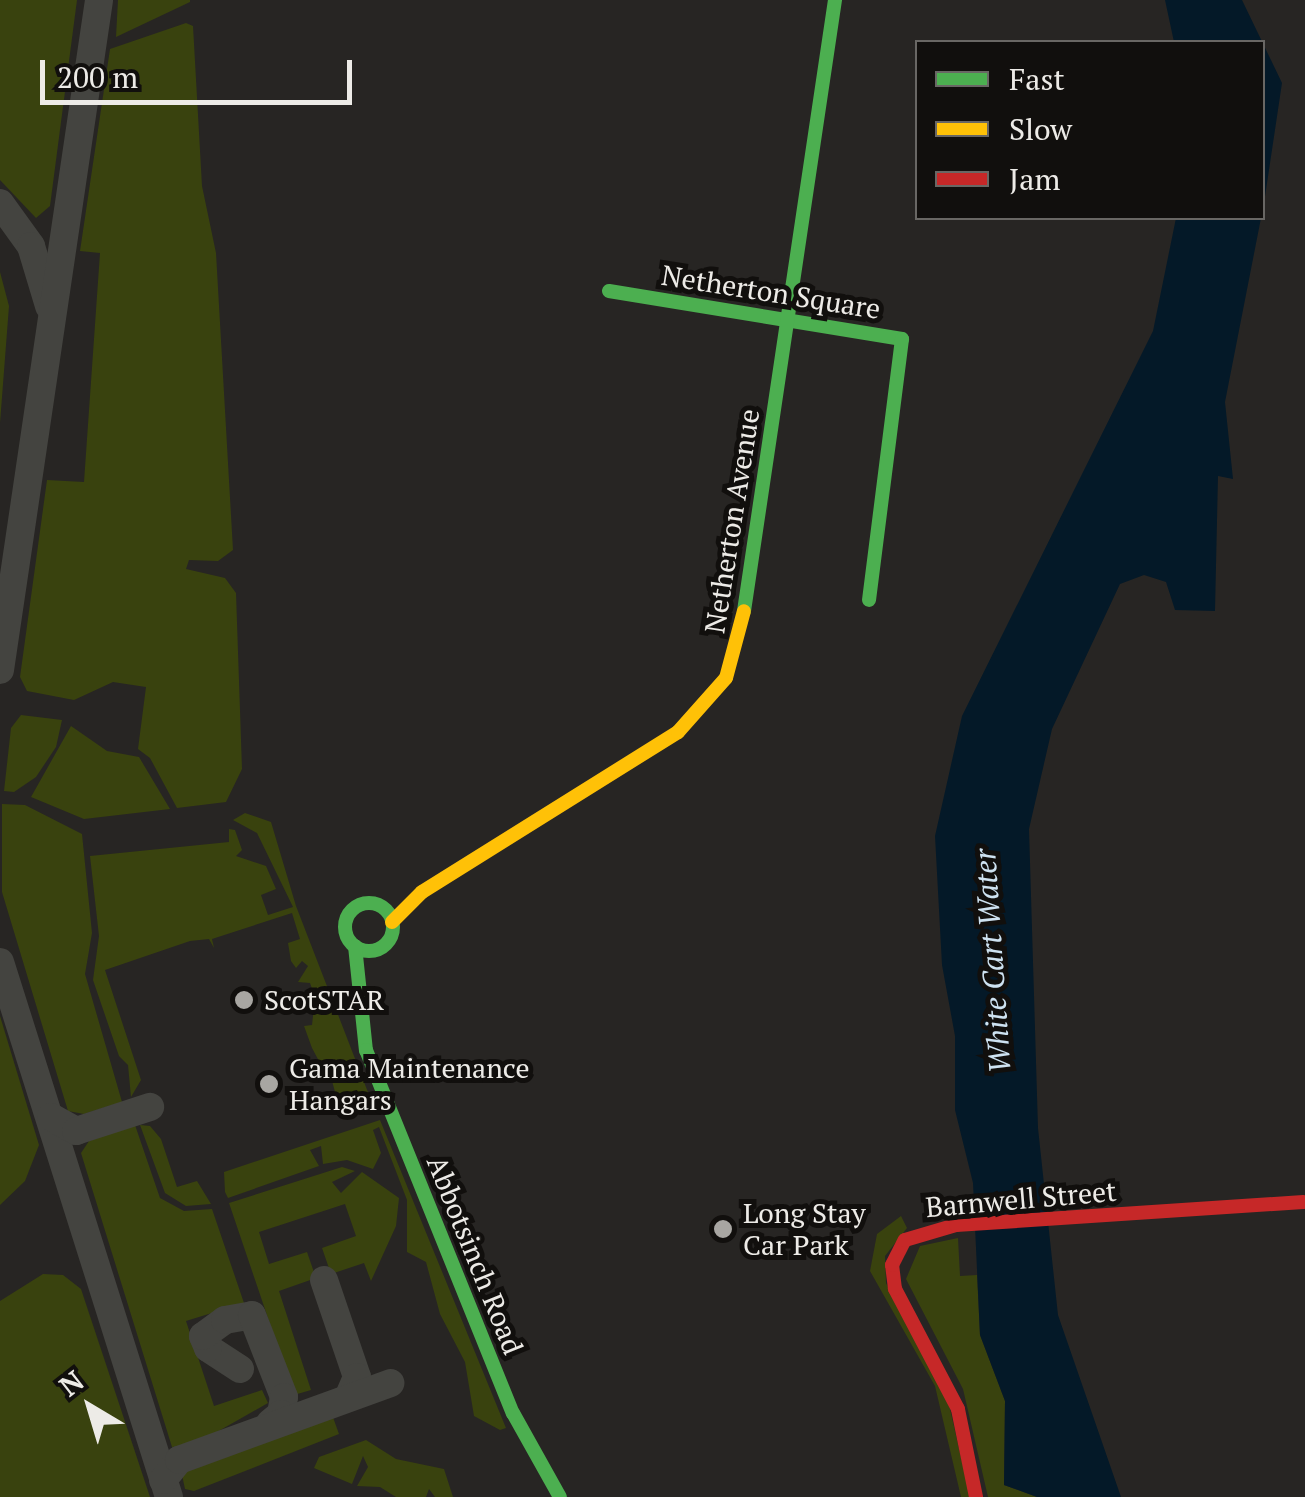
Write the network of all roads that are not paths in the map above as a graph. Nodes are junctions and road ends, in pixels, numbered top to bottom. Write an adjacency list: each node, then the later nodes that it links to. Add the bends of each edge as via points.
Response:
1 (834, 0): 3 (street, Netherton Avenue)
2 (608, 291): 3 (street, Netherton Square)
3 (790, 319): 4 (street, Netherton Square, via 902,339); 5 (street, Netherton Avenue, via 742,625 726,678 678,732)
4 (868, 600)
5 (422, 892): 6 (street, Netherton Avenue); 7 (street, Netherton Avenue)
6 (379, 905): 7 (street); 8 (street, via 357,906 347,917 345,931)
7 (392, 922): 9 (street, via 390,937)
8 (355, 946): 9 (street); 10 (street, Abbotsinch Road)
9 (374, 950): 10 (street)
10 (358, 987): 12 (street, Abbotsinch Road, via 360,1024 513,1413)
11 (1303, 1202): 13 (street, Barnwell Street, via 956,1225 905,1240 893,1278 953,1397)
12 (560, 1497)
13 (976, 1497)

